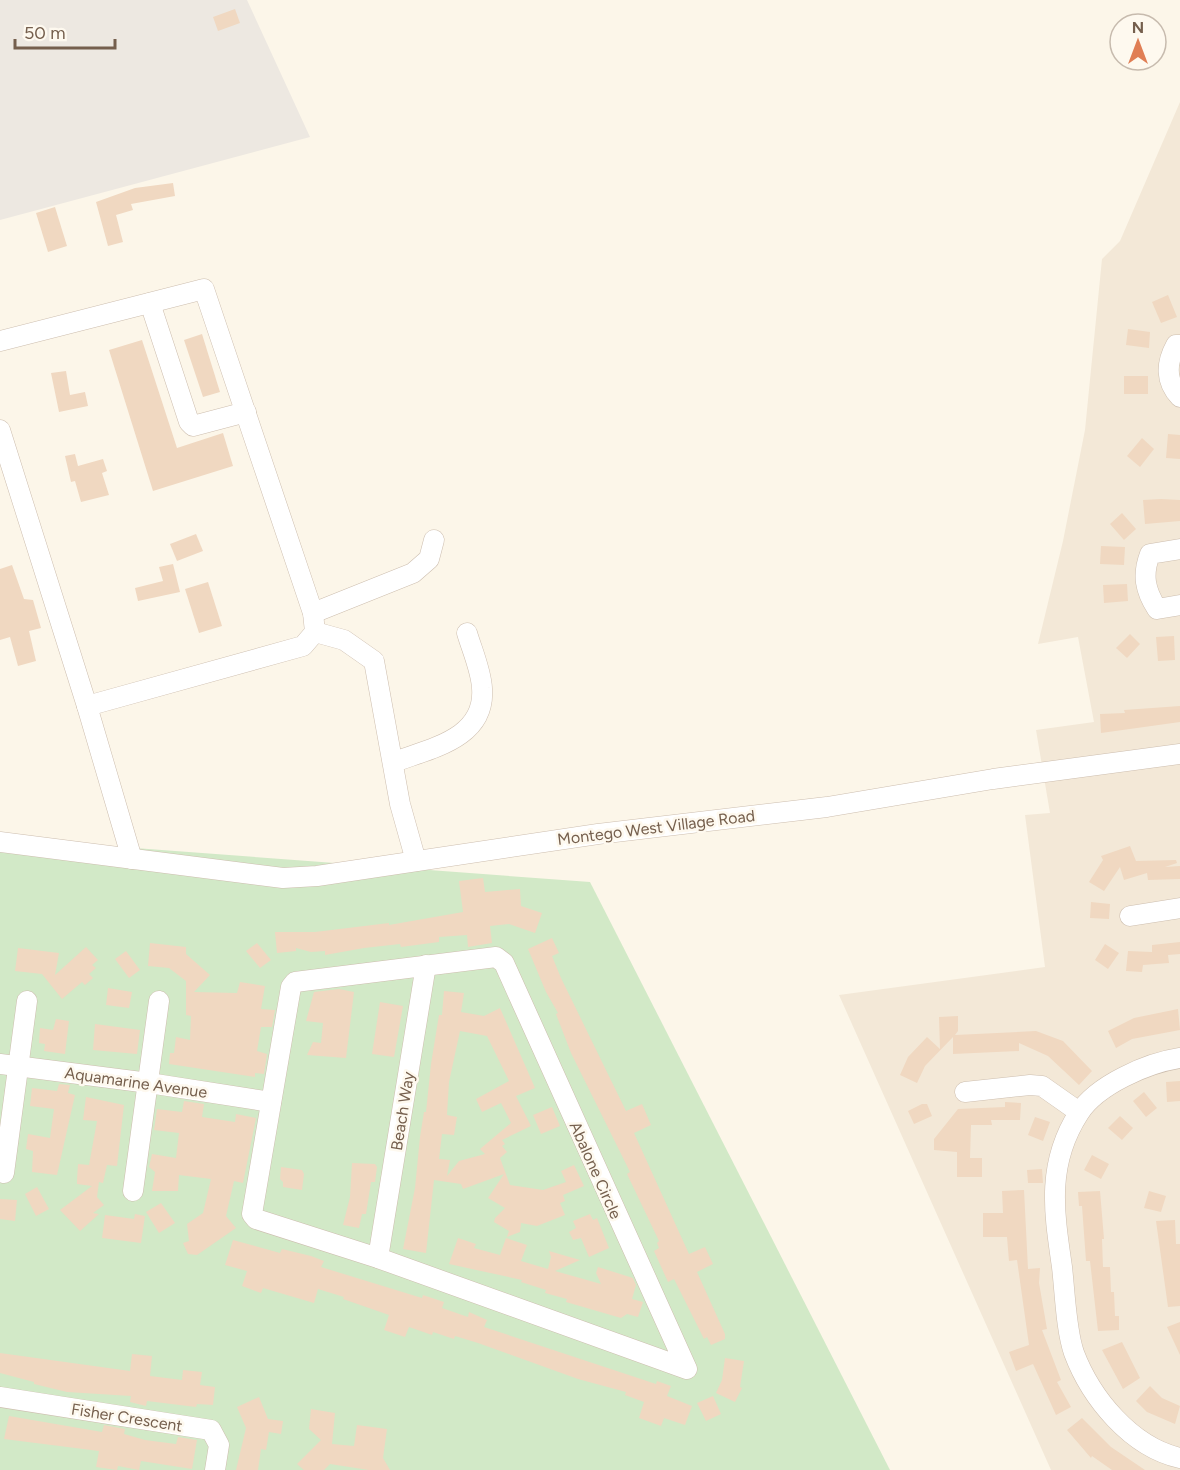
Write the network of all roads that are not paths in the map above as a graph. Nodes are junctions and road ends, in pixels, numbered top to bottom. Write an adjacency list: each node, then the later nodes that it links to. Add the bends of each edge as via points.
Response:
1 (150, 303): 2 (street); 5 (street, via 189,422 194,426); 5 (street, via 204,289)
2 (0, 341)
3 (1180, 345): 4 (street, via 1176,345 1167,368 1169,380)
4 (1180, 397)
5 (246, 412): 10 (street)
6 (0, 430): 12 (street)
7 (434, 540): 10 (street, via 429,559 413,573)
8 (1180, 549): 9 (street, via 1150,554 1145,567 1145,582 1157,609)
9 (1180, 605)
10 (314, 622): 12 (street, via 303,646); 14 (street, via 374,661)
11 (467, 633): 14 (street, via 482,687 480,714 464,734)
12 (87, 705): 16 (street)
13 (1180, 754): 17 (street, Montego West Village Road, via 993,779 827,807 597,834)
14 (394, 762): 17 (street, via 400,804)
15 (0, 842): 16 (street, Montego West Village Road)
16 (132, 859): 17 (street, Montego West Village Road, via 283,878)
17 (416, 861)
18 (1180, 908): 19 (street)
19 (1130, 916)
20 (426, 965): 27 (street, Abalone Circle, via 295,982); 31 (street, Beach Way); 31 (street, Abalone Circle, via 496,957 504,963 687,1369)
21 (27, 1001): 24 (street)
22 (159, 1001): 25 (street)
23 (1180, 1058): 28 (street, via 1143,1066 1118,1080)
24 (8, 1065): 25 (street, Aquamarine Avenue); 29 (street)
25 (149, 1083): 27 (street, Aquamarine Avenue); 30 (street)
26 (965, 1092): 28 (street, via 1042,1086)
27 (271, 1102): 31 (street, Abalone Circle, via 253,1217)
28 (1079, 1112): 33 (street, via 1059,1157 1053,1201 1073,1352 1109,1415 1137,1437)
29 (4, 1173)
30 (133, 1191)
31 (378, 1258)
32 (0, 1397): 34 (street, Fisher Crescent, via 211,1430 219,1445)
33 (1180, 1458)
34 (215, 1470)

